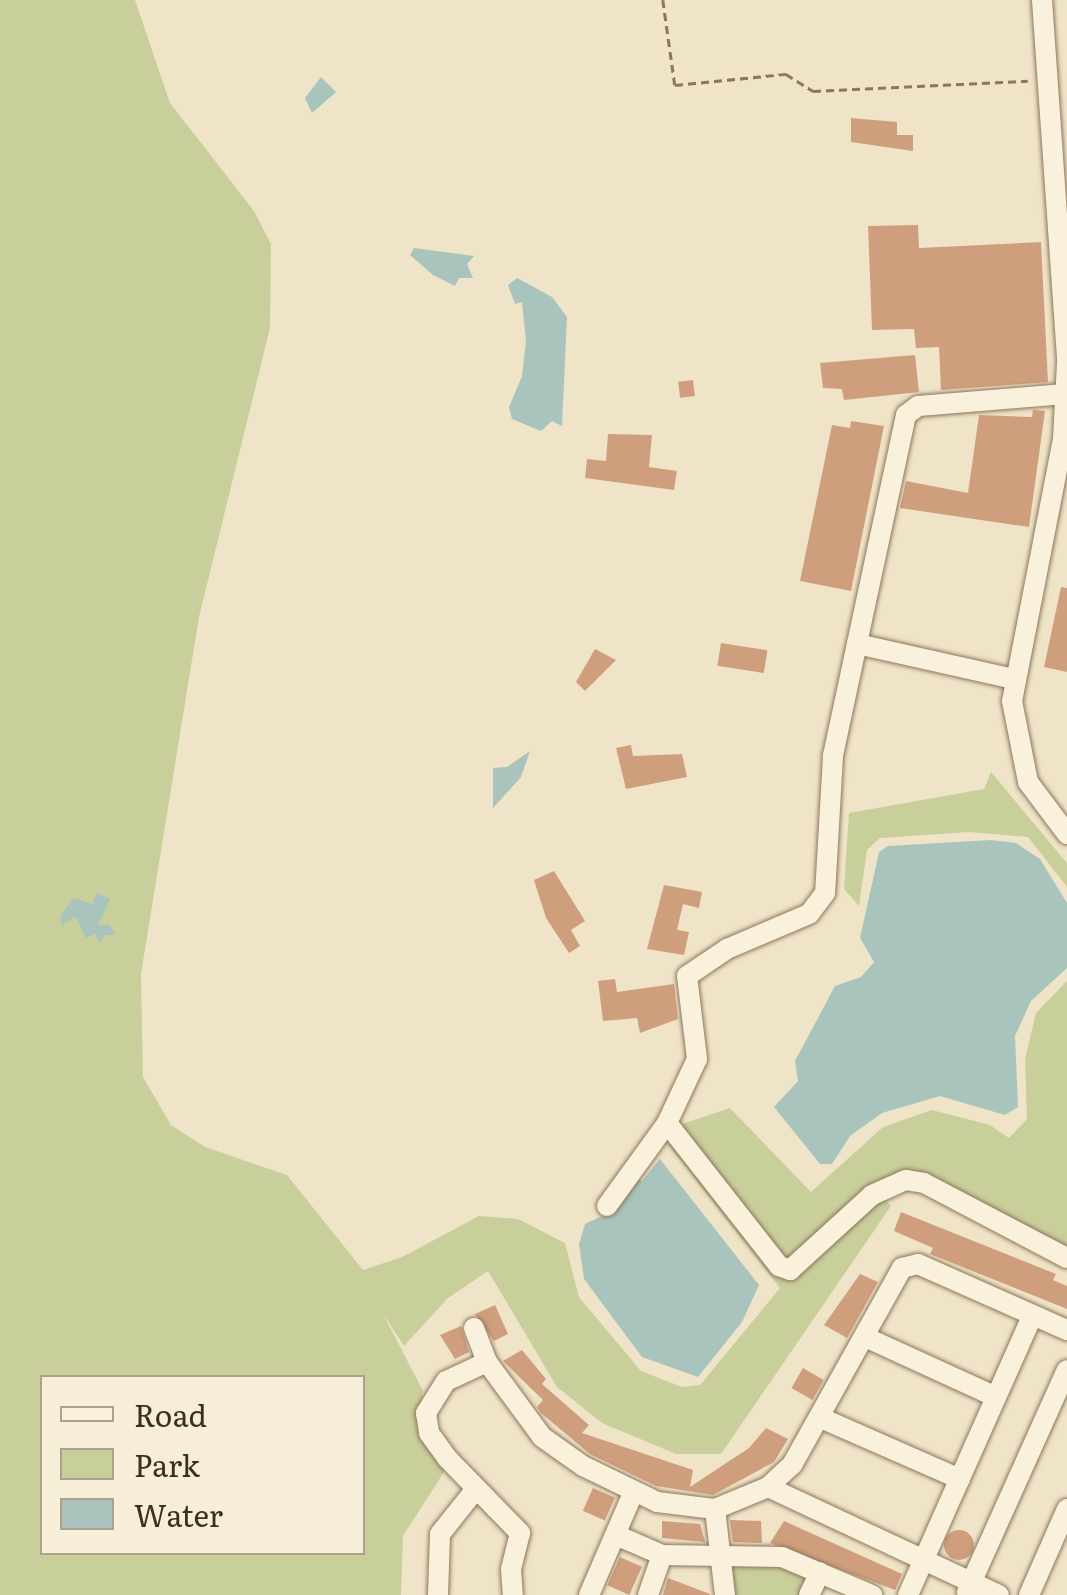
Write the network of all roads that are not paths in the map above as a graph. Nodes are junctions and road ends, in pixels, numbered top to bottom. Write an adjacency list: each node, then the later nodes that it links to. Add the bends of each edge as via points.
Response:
1 (1042, 0): 2 (street)
2 (1067, 361): 3 (street)
3 (1065, 394): 4 (street, via 918,406 906,414); 5 (street, via 1056,484)
4 (857, 644): 5 (street); 7 (street, via 827,796 825,893 809,914 727,948 687,976 697,1059)
5 (1014, 679): 6 (street, via 1017,744 1028,782)
6 (1067, 834)
7 (667, 1124): 8 (street); 9 (street, via 779,1266 790,1270 872,1196 906,1180 924,1182)
8 (607, 1206)
9 (1067, 1258)
10 (1032, 1316): 12 (street); 13 (street, via 918,1264 902,1268); 16 (street)
11 (474, 1328): 14 (street)
12 (1067, 1330)
13 (865, 1337): 16 (street); 17 (street)
14 (487, 1362): 20 (street, via 446,1381 426,1413 428,1433); 21 (street, via 542,1437)
15 (1067, 1370): 29 (street)
16 (996, 1396): 18 (street)
17 (821, 1418): 18 (street); 19 (street, via 792,1464)
18 (960, 1479): 27 (street)
19 (768, 1487): 22 (street); 27 (street)
20 (475, 1490): 30 (street, via 440,1534); 31 (street, via 520,1533)
21 (634, 1492): 22 (street, via 681,1508); 24 (street)
22 (715, 1509): 26 (street)
23 (1065, 1520): 39 (street)
24 (616, 1535): 25 (street); 32 (street)
25 (662, 1555): 26 (street); 33 (street)
26 (722, 1556): 28 (street, via 782,1557); 34 (street)
27 (922, 1562): 29 (street); 37 (street)
28 (820, 1572): 35 (street); 36 (street)
29 (969, 1589): 38 (street)
30 (438, 1595)
31 (512, 1595)
32 (588, 1595)
33 (648, 1595)
34 (725, 1595)
35 (809, 1595)
36 (872, 1595)
37 (908, 1595)
38 (999, 1595)
39 (1029, 1595)

